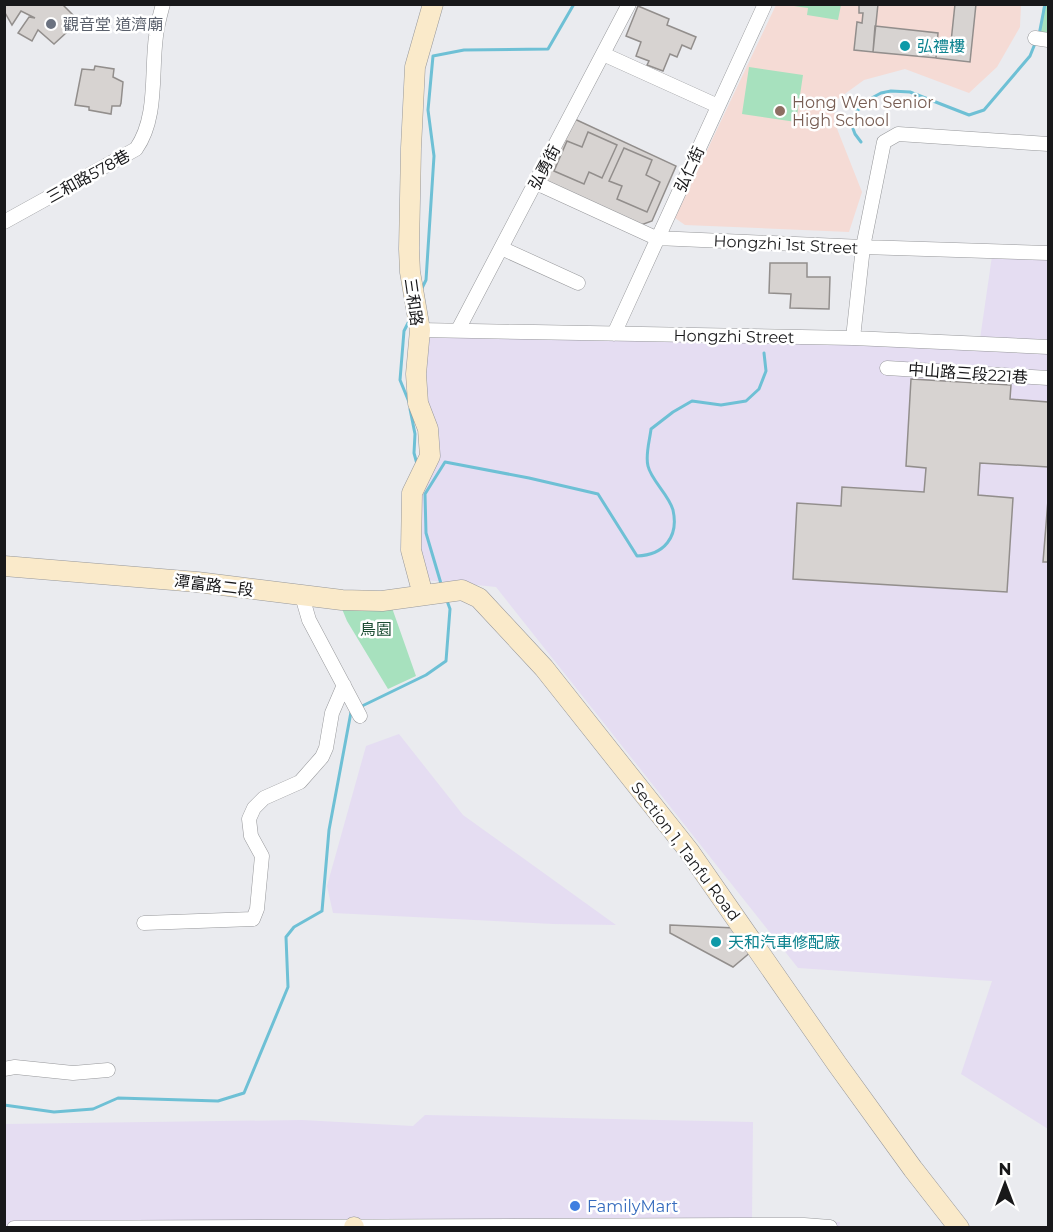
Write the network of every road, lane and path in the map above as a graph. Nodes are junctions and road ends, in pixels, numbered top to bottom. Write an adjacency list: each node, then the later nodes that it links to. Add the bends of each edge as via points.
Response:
1 (163, 4): 9 (street, 三和路578巷, via 156,35 149,123 136,149)
2 (433, 4): 15 (street, 三和路, via 415,67 413,94 409,249)
3 (629, 4): 5 (street, 弘勇街)
4 (765, 4): 6 (street, 弘仁街)
5 (603, 54): 6 (street); 8 (street, 弘勇街)
6 (718, 106): 10 (street, 弘仁街)
7 (1048, 144): 12 (street, via 898,134 884,141)
8 (536, 183): 10 (street, Hongzhi 1st Street); 11 (street, 弘勇街)
9 (4, 222)
10 (656, 238): 12 (street, Hongzhi 1st Street); 17 (street, 弘仁街)
11 (501, 248): 14 (street); 16 (street, 弘勇街)
12 (863, 248): 13 (street, Hongzhi 1st Street); 18 (street)
13 (1048, 253)
14 (578, 283)
15 (420, 330): 16 (street, Hongzhi Street); 23 (street, 三和路, via 417,394 428,429 430,456 412,493 411,550)
16 (458, 330): 17 (street, Hongzhi Street)
17 (614, 334): 18 (street, Hongzhi Street)
18 (853, 338): 19 (street, Hongzhi Street)
19 (1048, 347)
20 (887, 368): 21 (street, 中山路三段221巷)
21 (1048, 378)
22 (4, 566): 24 (street, 潭富路二段, via 197,582)
23 (436, 593): 24 (street, 潭富路二段, via 382,601); 34 (street, Section 1, Tanfu Road, via 471,593 490,608 544,669 689,850 812,1029)
24 (302, 596): 25 (street, via 309,620)
25 (346, 690): 26 (street); 27 (street, via 332,713 322,757 300,782 264,798 249,819 251,836 262,856 253,919)
26 (360, 715)
27 (144, 923)
28 (4, 1069): 29 (street, via 73,1073)
29 (108, 1070)
30 (33, 1226): 31 (street); 32 (street)
31 (14, 1227)
32 (354, 1227): 33 (street)
33 (830, 1227)
34 (959, 1227)

